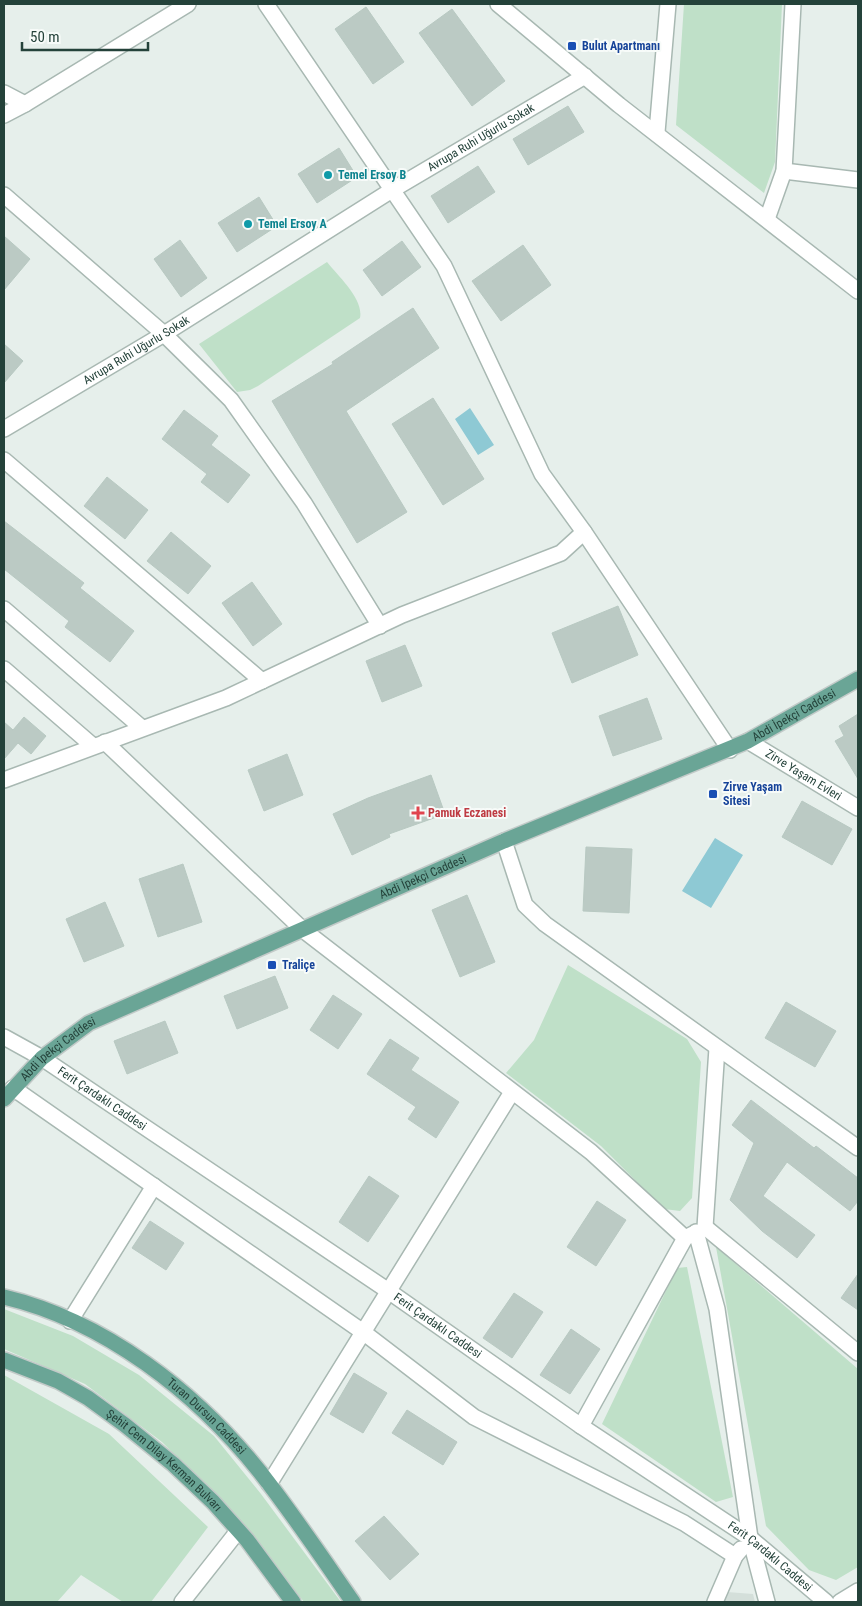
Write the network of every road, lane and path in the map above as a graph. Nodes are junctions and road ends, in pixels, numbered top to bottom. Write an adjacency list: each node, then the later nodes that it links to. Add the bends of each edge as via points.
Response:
1 (188, 4): 8 (street)
2 (266, 4): 13 (street)
3 (498, 4): 6 (street)
4 (668, 4): 10 (street)
5 (793, 4): 11 (street)
6 (585, 76): 10 (street); 13 (street, Avrupa Ruhi Uğurlu Sokak)
7 (4, 93): 8 (street)
8 (25, 104): 9 (street)
9 (4, 115)
10 (657, 132): 15 (street)
11 (784, 171): 12 (street); 15 (street)
12 (858, 180)
13 (392, 190): 17 (street, Avrupa Ruhi Uğurlu Sokak); 20 (street, via 444,266 542,474)
14 (4, 195): 17 (street)
15 (767, 219): 16 (street)
16 (858, 291)
17 (164, 334): 18 (street, Avrupa Ruhi Uğurlu Sokak); 22 (street, via 232,400 304,503)
18 (4, 429)
19 (4, 460): 25 (street)
20 (584, 532): 22 (street, via 561,553); 29 (street)
21 (4, 609): 26 (street)
22 (380, 626): 25 (street)
23 (4, 669): 28 (street)
24 (858, 679): 27 (main road, Abdi İpekçi Caddesi)
25 (262, 681): 26 (street, via 226,698)
26 (142, 728): 28 (street)
27 (748, 741): 29 (main road, Abdi İpekçi Caddesi); 31 (street, Zirve Yaşam Evleri)
28 (99, 744): 30 (street); 33 (street)
29 (730, 750): 32 (main road, Abdi İpekçi Caddesi)
30 (4, 780)
31 (858, 808)
32 (504, 841): 33 (main road, Abdi İpekçi Caddesi); 35 (street, via 525,905 538,918)
33 (302, 929): 36 (main road, Abdi İpekçi Caddesi, via 89,1023); 37 (street)
34 (4, 1038): 36 (street, Ferit Çardaklı Caddesi)
35 (717, 1048): 39 (street); 43 (street)
36 (42, 1058): 38 (main road, Abdi İpekçi Caddesi); 44 (street, Ferit Çardaklı Caddesi)
37 (512, 1092): 43 (street); 44 (street)
38 (9, 1093): 42 (street)
39 (841, 1137): 40 (street); 41 (street)
40 (858, 1140)
41 (858, 1148)
42 (154, 1186): 46 (street); 47 (street)
43 (696, 1232): 48 (street); 50 (street); 53 (street, via 717,1309)
44 (387, 1290): 47 (street); 50 (street, Ferit Çardaklı Caddesi)
45 (4, 1297): 46 (main road, Turan Dursun Caddesi)
46 (70, 1321): 51 (main road, Turan Dursun Caddesi, via 146,1364 186,1394 227,1434)
47 (363, 1332): 51 (street); 54 (street, via 474,1417 684,1523)
48 (858, 1353)
49 (4, 1360): 52 (main road, Şehit Cem Dilay Kerman Bulvarı, via 58,1381 125,1425 213,1502)
50 (581, 1426): 53 (street, Ferit Çardaklı Caddesi)
51 (269, 1484): 58 (main road, Turan Dursun Caddesi)
52 (238, 1531): 56 (street); 57 (main road, Şehit Cem Dilay Kerman Bulvarı)
53 (750, 1538): 54 (street); 60 (street); 61 (street, Ferit Çardaklı Caddesi)
54 (735, 1556): 59 (street)
55 (858, 1591): 62 (street)
56 (182, 1602)
57 (293, 1602)
58 (353, 1602)
59 (715, 1602)
60 (767, 1602)
61 (826, 1602)
62 (840, 1602)

